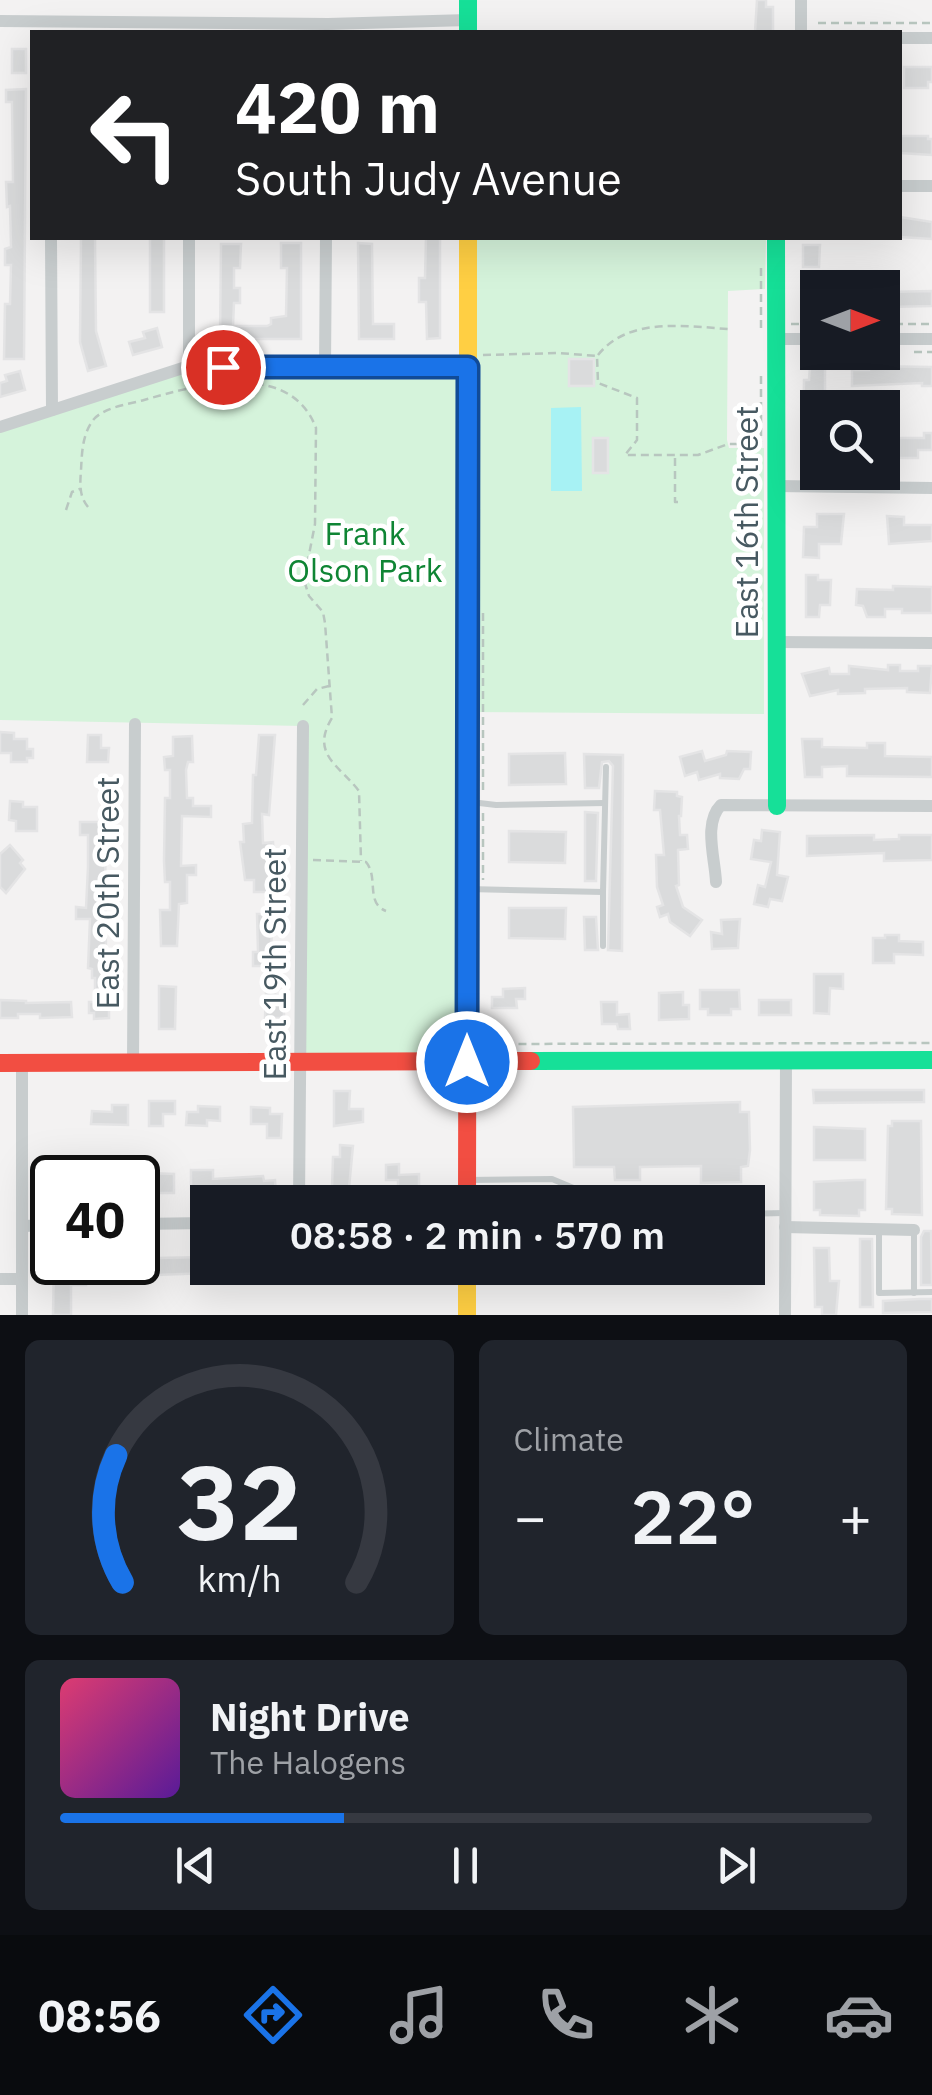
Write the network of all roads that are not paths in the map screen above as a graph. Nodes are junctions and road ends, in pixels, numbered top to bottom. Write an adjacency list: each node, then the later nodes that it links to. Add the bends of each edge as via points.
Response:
1 (468, 0): 4 (street)
2 (801, 0): 8 (street)
3 (0, 21): 5 (street)
4 (468, 26): 7 (street)
5 (51, 27): 6 (street)
6 (189, 28): 7 (street)
7 (328, 28)
8 (801, 30)
9 (902, 38): 10 (street)
10 (932, 38)
11 (902, 186): 12 (street)
12 (932, 186)
13 (51, 240): 25 (street)
14 (189, 240): 22 (street)
15 (326, 240): 24 (street)
16 (468, 240): 23 (street)
17 (776, 240): 18 (street, East 16th Street)
18 (769, 336): 19 (street); 27 (street, East 16th Street)
19 (800, 338)
20 (900, 339): 21 (street)
21 (932, 339)
22 (188, 366): 24 (street); 25 (street)
23 (468, 367): 24 (street); 34 (street)
24 (326, 368)
25 (52, 410): 26 (street)
26 (0, 427)
27 (776, 486): 28 (street); 29 (street, East 16th Street)
28 (932, 488)
29 (775, 642): 30 (street); 36 (street, East 16th Street)
30 (932, 643)
31 (135, 724): 48 (street, East 20th Street)
32 (303, 726): 44 (street, East 19th Street)
33 (606, 767): 35 (lane)
34 (475, 803): 35 (lane); 39 (street)
35 (605, 804): 40 (lane)
36 (777, 806): 37 (street); 38 (street, via 722,806 713,814)
37 (932, 806)
38 (716, 882)
39 (475, 889): 40 (lane); 45 (street)
40 (603, 892): 41 (lane)
41 (603, 946)
42 (786, 1060): 43 (street); 45 (street); 54 (street)
43 (932, 1060)
44 (300, 1062): 45 (street); 48 (street); 50 (street, East 19th Street)
45 (467, 1062): 49 (street)
46 (0, 1063): 47 (street)
47 (22, 1063): 48 (street); 57 (street)
48 (133, 1063)
49 (467, 1180): 51 (street); 52 (lane, via 552,1179)
50 (299, 1185)
51 (467, 1185)
52 (566, 1185)
53 (765, 1217): 54 (lane)
54 (785, 1220): 59 (street); 68 (street)
55 (190, 1223): 56 (street)
56 (160, 1224)
57 (22, 1226): 58 (street); 62 (street)
58 (30, 1226)
59 (878, 1229): 60 (street); 65 (lane, via 879,1293)
60 (914, 1230): 65 (lane)
61 (0, 1278): 62 (street)
62 (22, 1278): 66 (street)
63 (467, 1285): 67 (street)
64 (932, 1292): 65 (lane)
65 (914, 1293)
66 (22, 1315)
67 (467, 1315)
68 (785, 1315)

